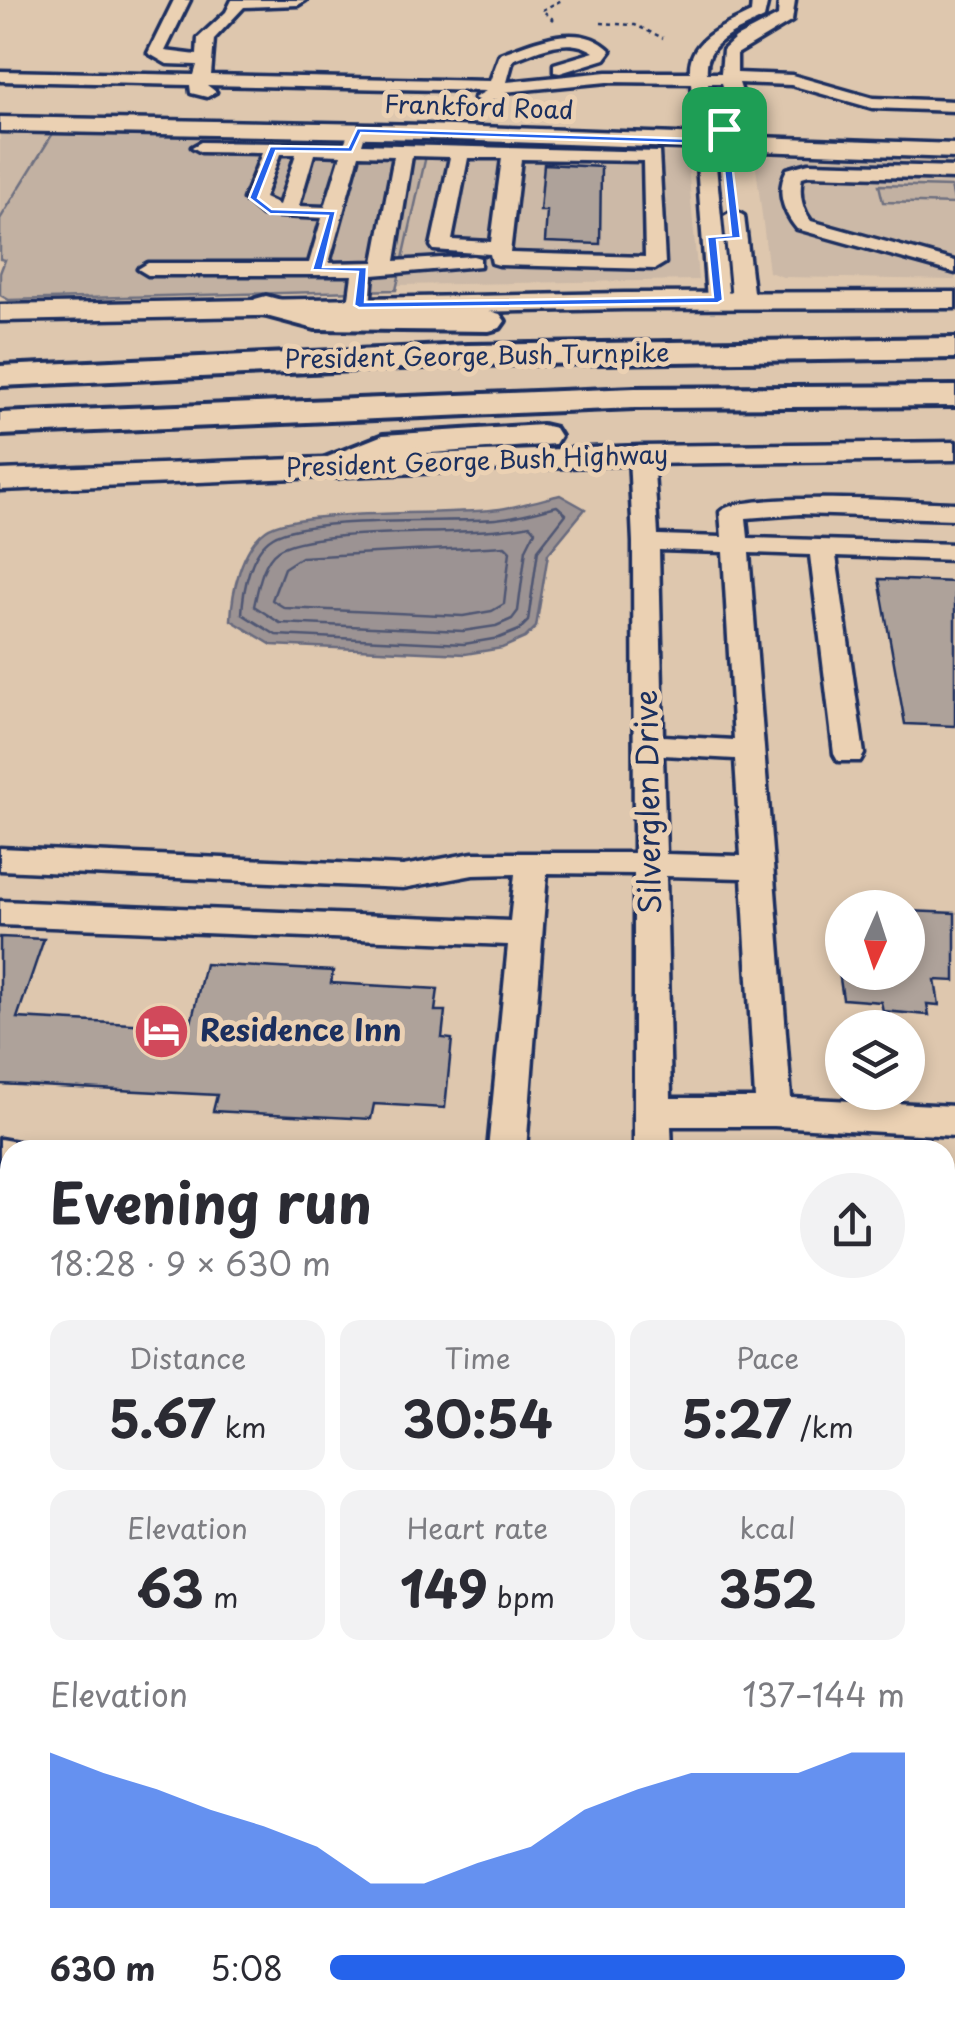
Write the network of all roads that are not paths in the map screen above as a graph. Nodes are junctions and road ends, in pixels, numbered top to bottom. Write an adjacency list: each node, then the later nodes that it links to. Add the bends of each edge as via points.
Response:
1 (760, 0): 7 (street, via 758,15)
2 (788, 0): 8 (street, via 786,18)
3 (188, 1): 9 (street, via 156,53)
4 (219, 2): 5 (street)
5 (238, 3): 6 (street); 9 (street, via 206,38)
6 (296, 6)
7 (737, 26): 8 (street); 12 (street, via 702,50)
8 (760, 32): 13 (street, via 729,52)
9 (204, 60): 14 (street)
10 (504, 65): 10 (street, via 506,57 560,39 582,39 604,52 548,70); 16 (street)
11 (0, 76): 14 (street)
12 (698, 77): 13 (street); 16 (street, via 607,76); 22 (street)
13 (729, 78): 17 (street, via 792,80); 22 (street, via 736,104)
14 (200, 80): 16 (street, via 197,89 204,92 475,98 490,98)
15 (886, 84): 17 (street)
16 (497, 86)
17 (827, 91): 18 (street, via 872,103)
18 (955, 106)
19 (0, 113): 22 (main road, Frankford Road)
20 (0, 124): 23 (main road, Frankford Road)
21 (955, 135): 22 (main road, Frankford Road)
22 (717, 136): 23 (main road, Frankford Road); 28 (main road, Frankford Road); 36 (street)
23 (355, 140): 26 (street); 27 (street); 34 (street)
24 (201, 147): 25 (street)
25 (273, 148): 26 (street); 33 (street, via 254,198 270,211)
26 (307, 149): 33 (street)
27 (404, 150): 29 (street); 40 (street)
28 (955, 151)
29 (460, 152): 30 (street); 38 (street, via 441,246)
30 (512, 153): 35 (street, via 652,156); 38 (street)
31 (955, 173): 39 (street, via 808,170 790,183 795,216 804,225)
32 (732, 194): 37 (street)
33 (287, 212): 34 (street)
34 (333, 213): 42 (street)
35 (671, 237): 36 (street); 38 (street, via 655,263)
36 (712, 237): 37 (street); 43 (street)
37 (736, 238): 43 (street)
38 (500, 253): 40 (street)
39 (955, 267)
40 (373, 269): 42 (street); 45 (street)
41 (148, 270): 42 (street)
42 (317, 270)
43 (731, 300): 44 (main road); 45 (main road)
44 (955, 300)
45 (359, 305): 46 (main road)
46 (266, 306): 47 (main road); 48 (highway, via 315,319)
47 (0, 313)
48 (955, 329)
49 (955, 348): 50 (highway, President George Bush Turnpike, via 412,357)
50 (0, 376)
51 (955, 396): 52 (highway, President George Bush Turnpike, via 635,398)
52 (0, 424)
53 (955, 425): 56 (highway, via 532,436 382,446)
54 (955, 451): 55 (main road, President George Bush Highway)
55 (641, 455): 56 (main road, President George Bush Highway); 59 (street, Silverglen Drive)
56 (338, 466): 57 (main road, President George Bush Highway)
57 (0, 480)
58 (955, 511): 60 (street, via 800,506 734,512)
59 (646, 542): 60 (street); 63 (street, Silverglen Drive)
60 (736, 545): 61 (street); 64 (street)
61 (822, 548): 62 (street); 65 (street)
62 (955, 552)
63 (648, 746): 64 (street); 68 (street, Silverglen Drive)
64 (750, 750): 69 (street)
65 (849, 754)
66 (0, 859): 67 (street, via 403,876)
67 (532, 862): 68 (street); 71 (street)
68 (650, 866): 69 (street); 72 (street, Silverglen Drive)
69 (758, 868): 73 (street)
70 (0, 914): 71 (street)
71 (526, 934): 75 (street)
72 (654, 1112): 73 (street); 76 (street, Silverglen Drive)
73 (774, 1112): 74 (street)
74 (955, 1121)
75 (508, 1140)
76 (654, 1140)

